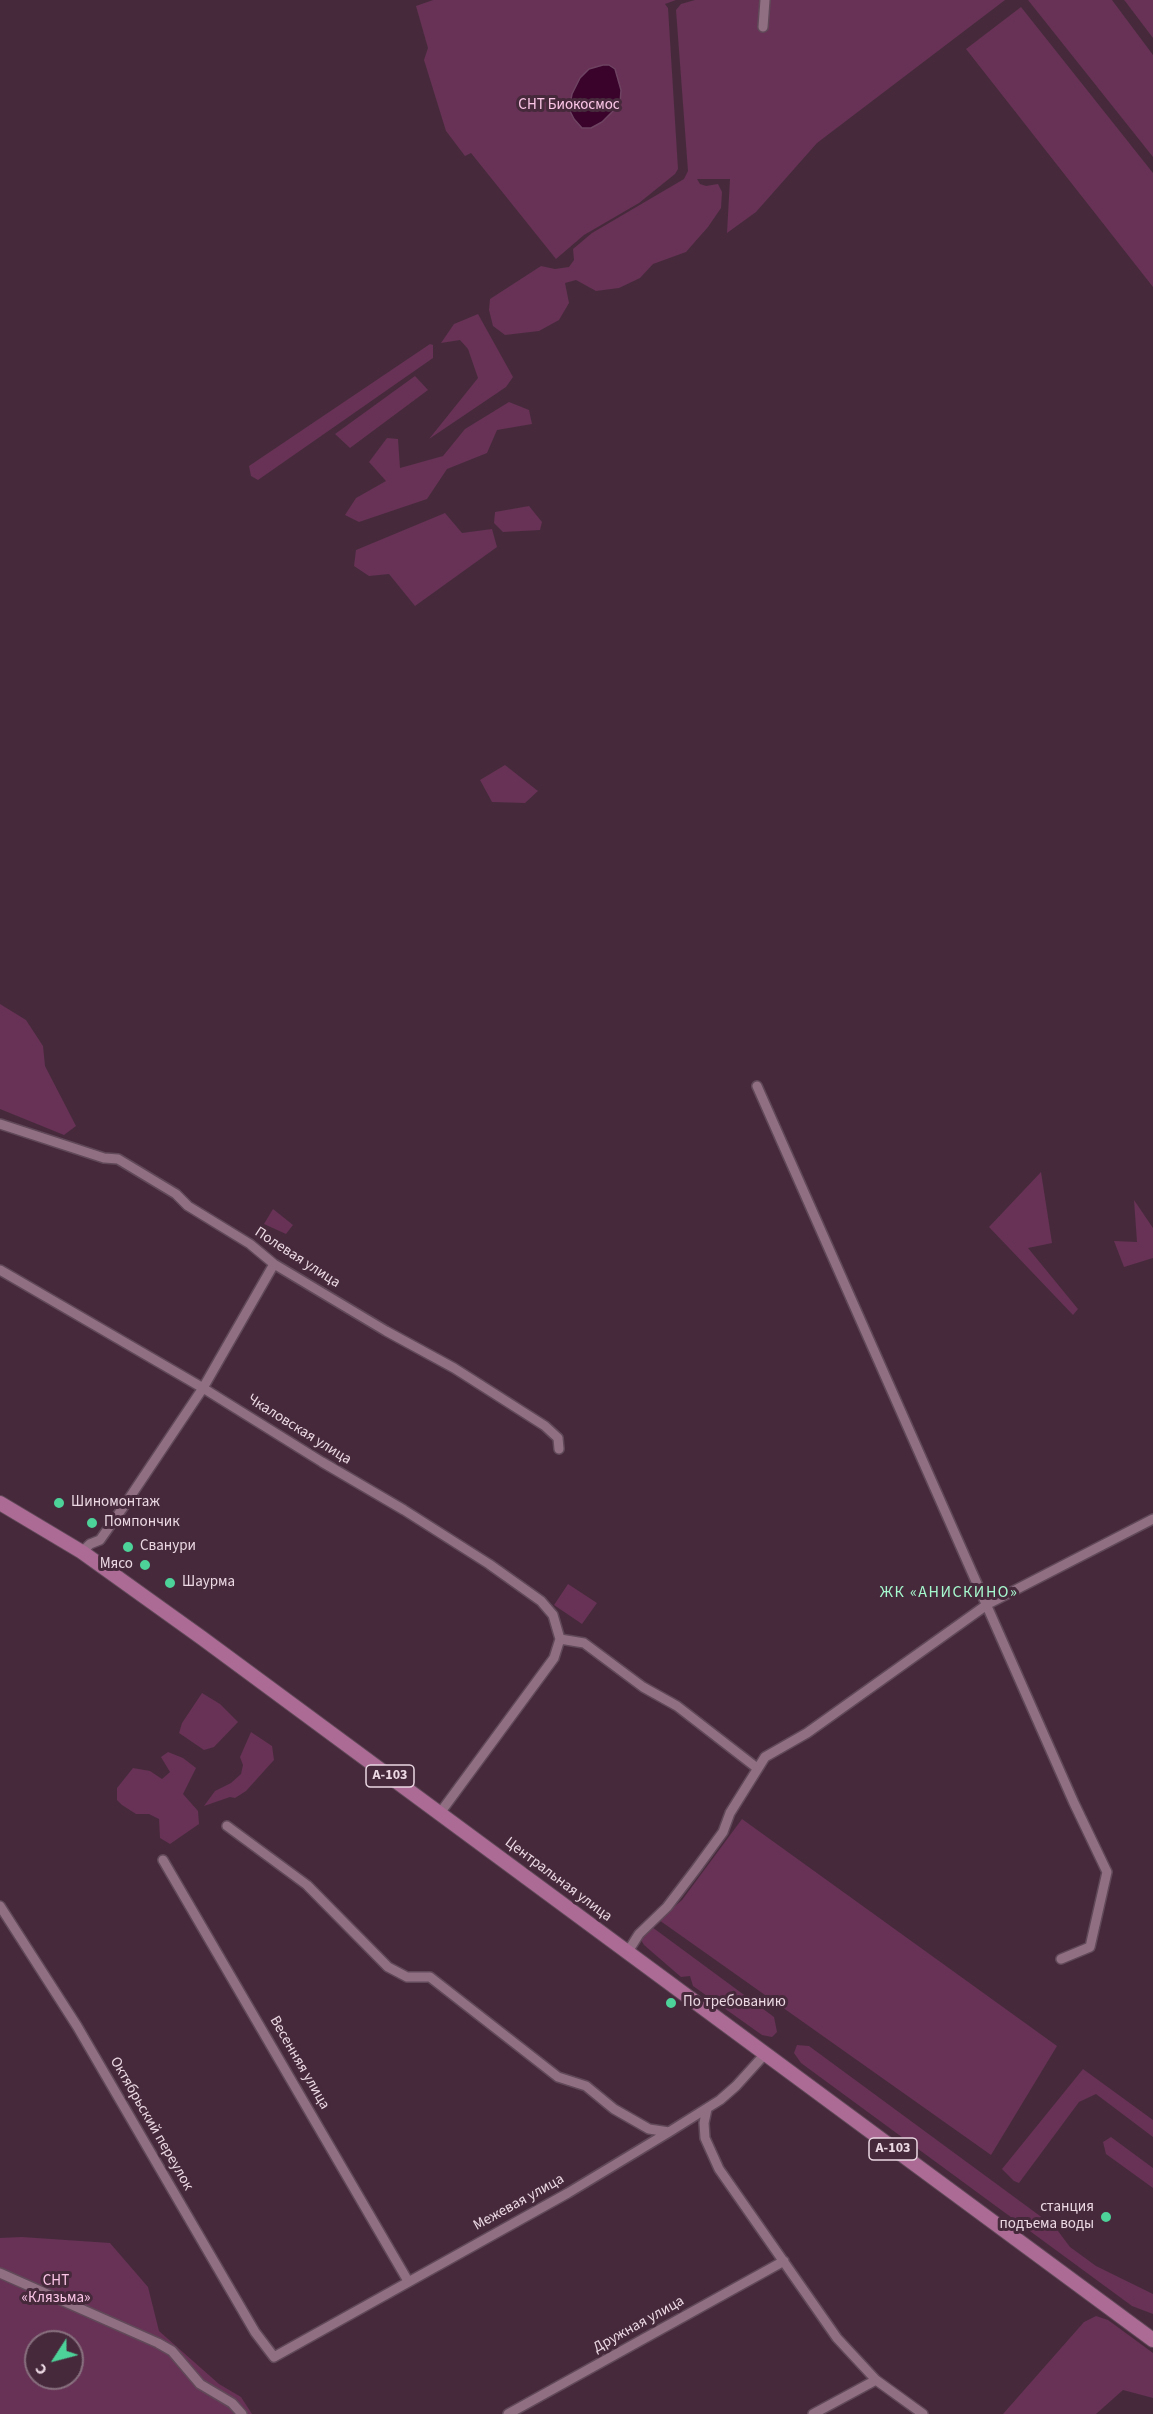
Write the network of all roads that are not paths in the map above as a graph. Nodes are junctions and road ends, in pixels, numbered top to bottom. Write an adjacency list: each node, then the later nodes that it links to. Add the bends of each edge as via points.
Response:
1 (765, 0): 2 (street)
2 (763, 27)
3 (757, 1086): 12 (street)
4 (0, 1124): 5 (street, Полевая улица, via 104,1158 118,1159 176,1194)
5 (274, 1264): 7 (street); 8 (street, Полевая улица, via 454,1368 544,1426 558,1438)
6 (0, 1270): 7 (street, Чкаловская улица)
7 (203, 1388): 11 (street, via 100,1540); 13 (street, Чкаловская улица, via 489,1564 541,1601 553,1615)
8 (559, 1449)
9 (0, 1503): 11 (main road, Центральная улица / А-103)
10 (1153, 1519): 12 (street)
11 (82, 1552): 15 (main road, Центральная улица / А-103)
12 (988, 1604): 14 (street, via 807,1733 765,1756); 20 (street, via 1107,1872 1090,1947)
13 (560, 1639): 14 (street, via 584,1643 643,1687 677,1706); 15 (street, via 541,1678)
14 (757, 1768): 19 (street, via 710,1851)
15 (440, 1813): 19 (main road, Центральная улица / А-103)
16 (227, 1826): 23 (street, via 308,1885 388,1967 407,1977 430,1977 558,2077 586,2086 614,2109 650,2129)
17 (163, 1860): 26 (street, Весенняя улица)
18 (0, 1906): 28 (street, Октябрьский переулок, via 77,2026)
19 (627, 1953): 21 (main road, Центральная улица / А-103)
20 (1061, 1959)
21 (765, 2054): 22 (street, Межевая улица, via 736,2086); 27 (main road, Центральная улица / А-103)
22 (707, 2109): 23 (street, Межевая улица); 24 (street, via 705,2138 719,2169)
23 (669, 2132): 26 (street, Межевая улица)
24 (784, 2261): 29 (street, via 837,2338); 31 (street, Дружная улица)
25 (0, 2273): 30 (street, via 159,2343 172,2351 200,2384 232,2403)
26 (408, 2282): 28 (street, Межевая улица)
27 (1153, 2340)
28 (273, 2357)
29 (876, 2380): 32 (street); 33 (street)
30 (242, 2414)
31 (508, 2414)
32 (813, 2414)
33 (923, 2414)

